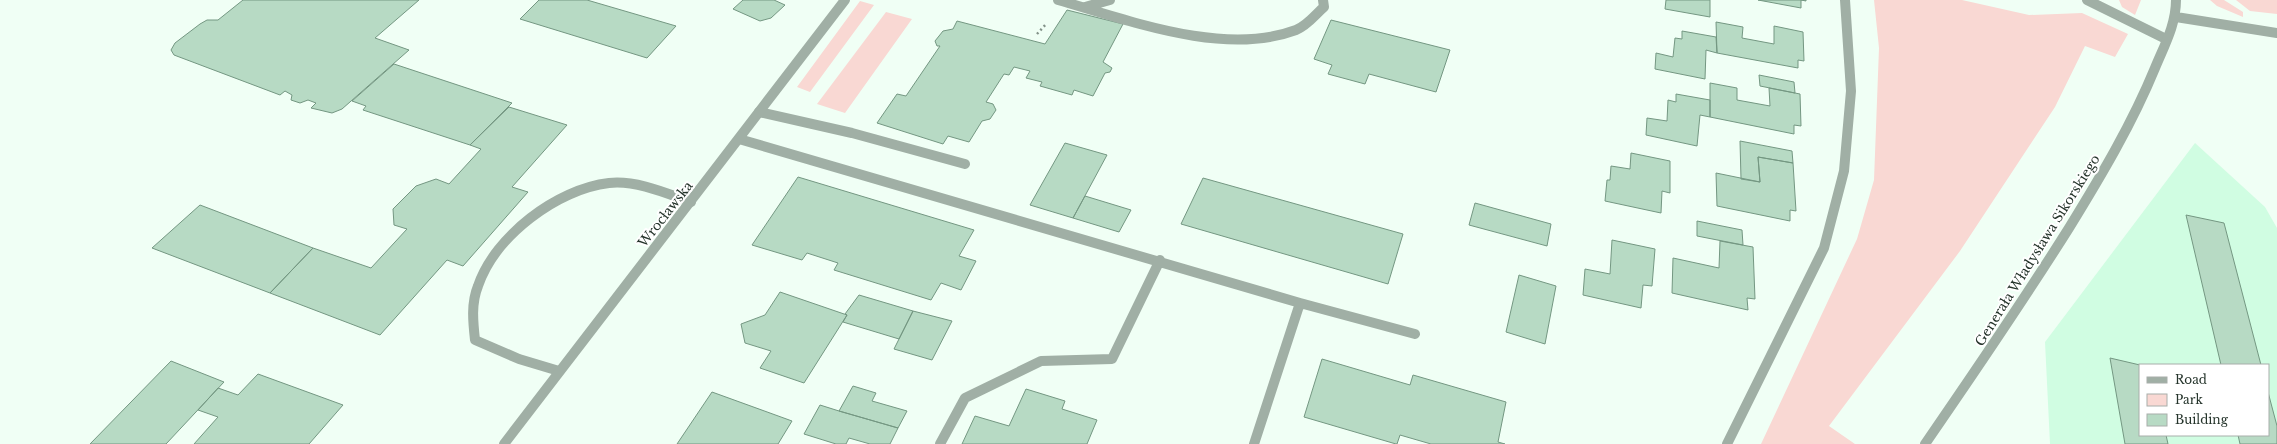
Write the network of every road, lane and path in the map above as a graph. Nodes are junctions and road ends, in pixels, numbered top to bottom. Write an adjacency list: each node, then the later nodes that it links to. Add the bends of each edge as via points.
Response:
1 (845, 0): 14 (street, Wrocławska)
2 (1058, 0): 9 (street)
3 (1110, 0): 9 (street)
4 (1323, 0): 9 (street, via 1324,7 1297,30 1255,41 1200,37)
5 (1845, 0): 25 (street, via 1851,91 1844,171 1824,248)
6 (2087, 0): 10 (street)
7 (2105, 0): 10 (street)
8 (2176, 0): 11 (street)
9 (1085, 7)
10 (2106, 9): 13 (street)
11 (2176, 17): 12 (street); 13 (street, Generała Władysława Sikorskiego)
12 (2277, 33)
13 (2166, 39): 26 (street, Generała Władysława Sikorskiego, via 2130,124 2088,199 1998,338)
14 (759, 112): 15 (street, Wrocławska); 16 (street, via 852,133)
15 (739, 139): 17 (street, Wrocławska); 18 (street)
16 (965, 164)
17 (691, 202): 21 (street, Wrocławska); 21 (street, via 652,188 610,183 573,192 535,213 502,245 480,278 473,310 474,340 519,359)
18 (1160, 260): 19 (street); 23 (street, via 1112,360 1041,361 965,398)
19 (1300, 303): 20 (street); 24 (street)
20 (1415, 334)
21 (559, 371): 22 (street, Wrocławska)
22 (504, 444)
23 (940, 444)
24 (1254, 444)
25 (1727, 444)
26 (1925, 444)

